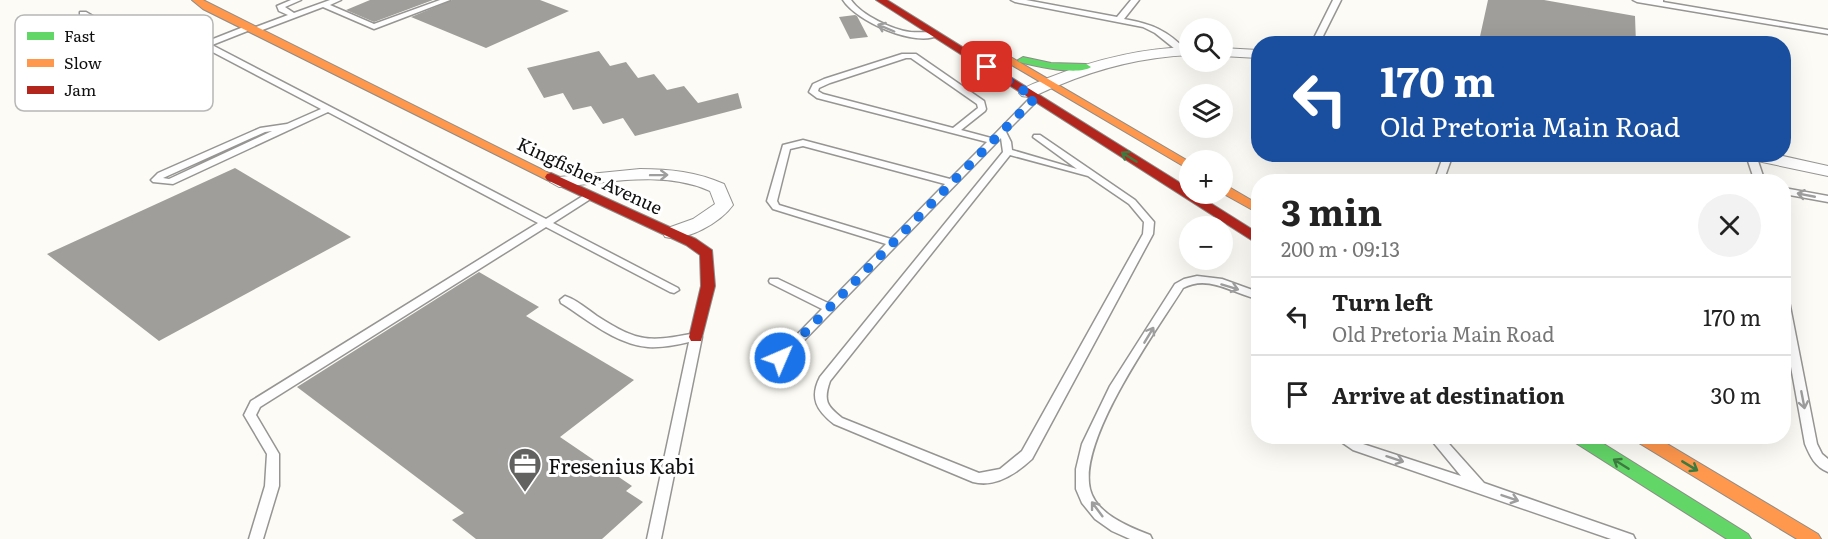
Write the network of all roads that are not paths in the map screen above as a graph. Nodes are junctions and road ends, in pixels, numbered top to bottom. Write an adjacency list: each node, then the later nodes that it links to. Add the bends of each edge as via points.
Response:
1 (197, 0): 15 (main road, Kingfisher Avenue)
2 (297, 0): 13 (lane, via 281,6)
3 (337, 0): 12 (lane)
4 (446, 0): 12 (lane, via 374,27)
5 (847, 0): 17 (lane, one-way to 5, via 911,35 882,28)
6 (881, 0): 17 (main road)
7 (1015, 0): 14 (lane)
8 (1135, 0): 14 (lane)
9 (1337, 0): 18 (lane)
10 (1637, 0): 11 (lane)
11 (1659, 2): 16 (lane)
12 (324, 4): 13 (lane)
13 (294, 16): 15 (lane)
14 (1120, 19): 20 (lane, via 1152,27)
15 (251, 29): 19 (lane); 39 (main road, Kingfisher Avenue)
16 (1828, 32)
17 (935, 34): 27 (main road)
18 (1319, 36)
19 (213, 43)
20 (1179, 46)
21 (213, 49): 28 (lane)
22 (1179, 52): 25 (street, via 1119,58)
23 (1233, 52): 24 (street)
24 (1251, 53)
25 (1086, 67): 26 (street); 26 (main road, via 1045,65 990,47)
26 (1049, 83): 27 (street); 35 (main road)
27 (1031, 95): 31 (lane); 48 (main road, one-way to 27)
28 (328, 108): 29 (lane); 46 (lane)
29 (287, 127): 29 (lane, via 170,182 156,180 263,130)
30 (954, 131): 30 (lane, via 820,96 813,92 827,81 913,56 981,103 982,109); 33 (lane)
31 (1002, 132): 33 (lane); 34 (lane)
32 (1037, 138): 38 (lane)
33 (993, 141): 40 (lane)
34 (1008, 152): 38 (lane); 38 (lane, via 824,380 819,394 822,408 838,421 978,478 996,478 1012,470 1027,455 1148,234 1149,222 1142,211)
35 (1179, 160)
36 (1784, 162): 37 (street)
37 (1828, 171)
38 (1095, 177)
39 (559, 182): 43 (main road, Kingfisher Avenue); 47 (street, one-way to 47, via 682,175 703,179 718,188 724,205 694,227)
40 (952, 183): 49 (lane); 49 (lane, via 803,143 786,147 772,201 776,207)
41 (1791, 192): 44 (lane, one-way to 41)
42 (1233, 193): 45 (main road)
43 (589, 196): 46 (lane); 47 (main road, Kingfisher Avenue)
44 (1828, 199)
45 (1251, 204)
46 (545, 223): 51 (lane); 64 (lane, via 255,404 250,415 273,454 272,486)
47 (672, 233): 55 (main road, Kingfisher Avenue, via 706,253 710,272 708,296)
48 (1251, 234)
49 (894, 243): 54 (lane)
50 (774, 281): 54 (lane)
51 (674, 290)
52 (1251, 294): 66 (lane, one-way to 52, via 1100,515 1083,490 1081,466 1094,426 1179,286 1187,279 1201,278)
53 (566, 300): 55 (lane, via 643,343)
54 (830, 308): 57 (lane)
55 (696, 337): 65 (lane, Kingfisher Avenue)
56 (1791, 338): 62 (lane, one-way to 62, via 1811,444)
57 (780, 358)
58 (1353, 444): 63 (lane, one-way to 63)
59 (1441, 444): 63 (lane)
60 (1590, 444): 68 (main road, one-way to 60)
61 (1653, 444): 69 (main road, one-way to 69)
62 (1828, 467)
63 (1479, 487): 67 (lane, one-way to 67)
64 (256, 539)
65 (654, 539)
66 (1145, 539)
67 (1628, 539)
68 (1742, 539)
69 (1812, 539)

